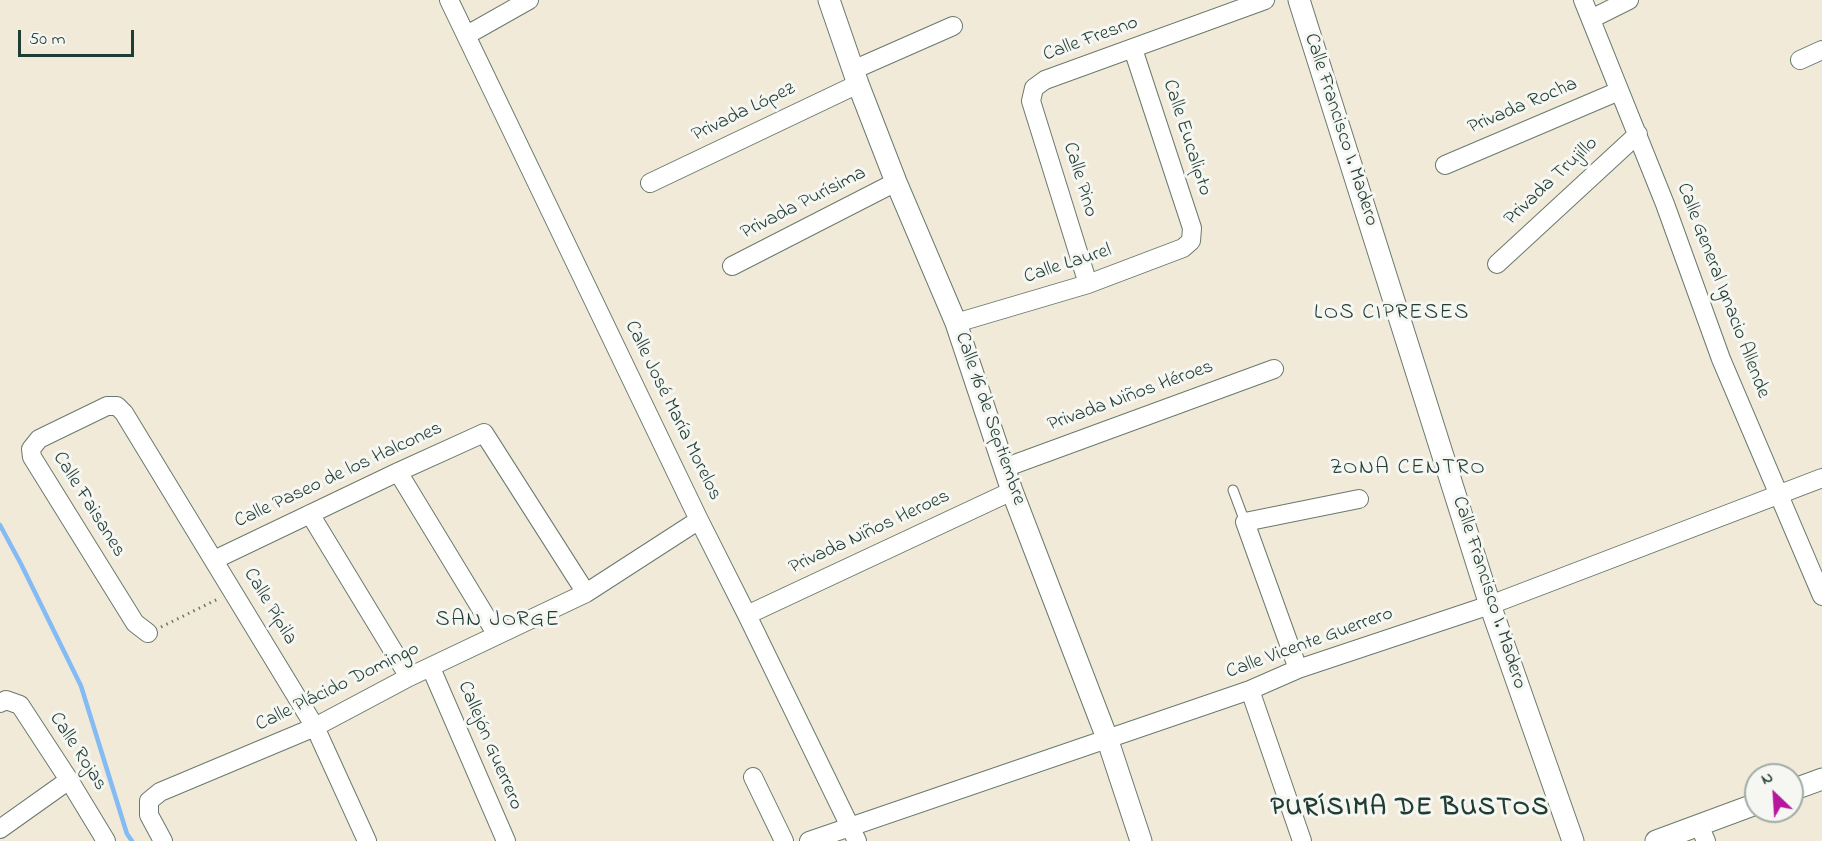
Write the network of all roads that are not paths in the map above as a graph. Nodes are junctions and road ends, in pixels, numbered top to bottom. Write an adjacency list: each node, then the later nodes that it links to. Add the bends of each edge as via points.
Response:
1 (449, 0): 10 (street, Calle José María Morelos)
2 (529, 0): 10 (street)
3 (829, 0): 14 (street, Calle 16 de Septiembre)
4 (1265, 0): 11 (street, Calle Fresno)
5 (1299, 0): 41 (street, Calle Francisco I. Madero)
6 (1583, 0): 8 (street, Calle General Ignacio Allende)
7 (1629, 0): 8 (street)
8 (1591, 19): 16 (street, Calle General Ignacio Allende)
9 (953, 26): 14 (street, Privada López)
10 (467, 35): 36 (street, Calle José María Morelos)
11 (1133, 49): 15 (street, Calle Fresno, via 1045,80); 21 (street, Calle Eucalipto, via 1192,228)
12 (1822, 50): 13 (street)
13 (1800, 60)
14 (855, 77): 19 (street, Calle 16 de Septiembre); 20 (street, Privada López)
15 (1034, 88): 24 (street, Calle Pino, via 1032,101)
16 (1619, 91): 17 (street, Calle General Ignacio Allende); 18 (street, Privada Rocha)
17 (1638, 134): 22 (street, Privada Trujillo); 33 (street, Calle General Ignacio Allende, via 1721,359)
18 (1445, 165)
19 (896, 182): 23 (street, Privada Purísima); 25 (street, Calle 16 de Septiembre)
20 (650, 183)
21 (1191, 241): 24 (street, Calle Laurel, via 1183,248)
22 (1497, 264)
23 (732, 266)
24 (1088, 284): 25 (street, Calle Laurel)
25 (956, 323): 28 (street, Calle 16 de Septiembre)
26 (1274, 369): 28 (street, Privada Niños Héroes)
27 (117, 406): 38 (street, Calle Pípila); 43 (street, Calle Faisanes, via 107,406 39,439 31,448 32,457 135,623)
28 (1004, 468): 32 (street, Calle 16 de Septiembre)
29 (398, 472): 35 (street, Calle Paseo de los Halcones); 39 (street, Calle Paseo de los Halcones, via 484,433); 44 (street)
30 (1822, 478): 33 (street, Calle Vicente Guerrero)
31 (1233, 490): 37 (lane)
32 (1012, 492): 42 (street, Privada Niños Heroes); 51 (street, Calle 16 de Septiembre)
33 (1779, 493): 40 (street, Calle General Ignacio Allende); 41 (street, Calle Vicente Guerrero)
34 (1359, 499): 37 (street)
35 (310, 514): 38 (street, Calle Paseo de los Halcones); 47 (street)
36 (699, 520): 39 (street, Calle Plácido Domingo); 42 (street, Calle José María Morelos)
37 (1245, 522): 46 (street)
38 (214, 560): 50 (street, Calle Pípila)
39 (586, 593): 44 (street, Calle Plácido Domingo)
40 (1822, 596)
41 (1490, 605): 46 (street, Calle Vicente Guerrero); 68 (street, Calle Francisco I. Madero)
42 (747, 615): 59 (street, Calle José María Morelos)
43 (148, 633)
44 (497, 635): 45 (street, Calle Plácido Domingo)
45 (431, 668): 47 (street, Calle Plácido Domingo); 63 (street, Callejón Guerrero)
46 (1298, 669): 48 (street, Calle Vicente Guerrero)
47 (409, 677): 50 (street, Calle Plácido Domingo)
48 (1250, 690): 51 (street, Calle Vicente Guerrero); 67 (street)
49 (0, 703): 54 (street, Calle Rojas, via 6,700 20,705)
50 (315, 727): 61 (street, Calle Plácido Domingo, via 160,792 149,801 149,815); 62 (street, Calle Pípila)
51 (1107, 738): 59 (street, Calle Vicente Guerrero); 66 (street, Calle 16 de Septiembre)
52 (753, 777): 64 (street)
53 (1822, 779): 55 (street)
54 (69, 780): 57 (street); 60 (street, Calle Rojas)
55 (1804, 786)
56 (1744, 810): 58 (street)
57 (0, 829)
58 (1702, 833): 69 (street)
59 (853, 834): 65 (street, Calle Vicente Guerrero)
60 (106, 841)
61 (163, 841)
62 (367, 841)
63 (506, 841)
64 (784, 841)
65 (809, 841)
66 (1141, 841)
67 (1302, 841)
68 (1573, 841)
69 (1656, 841)

